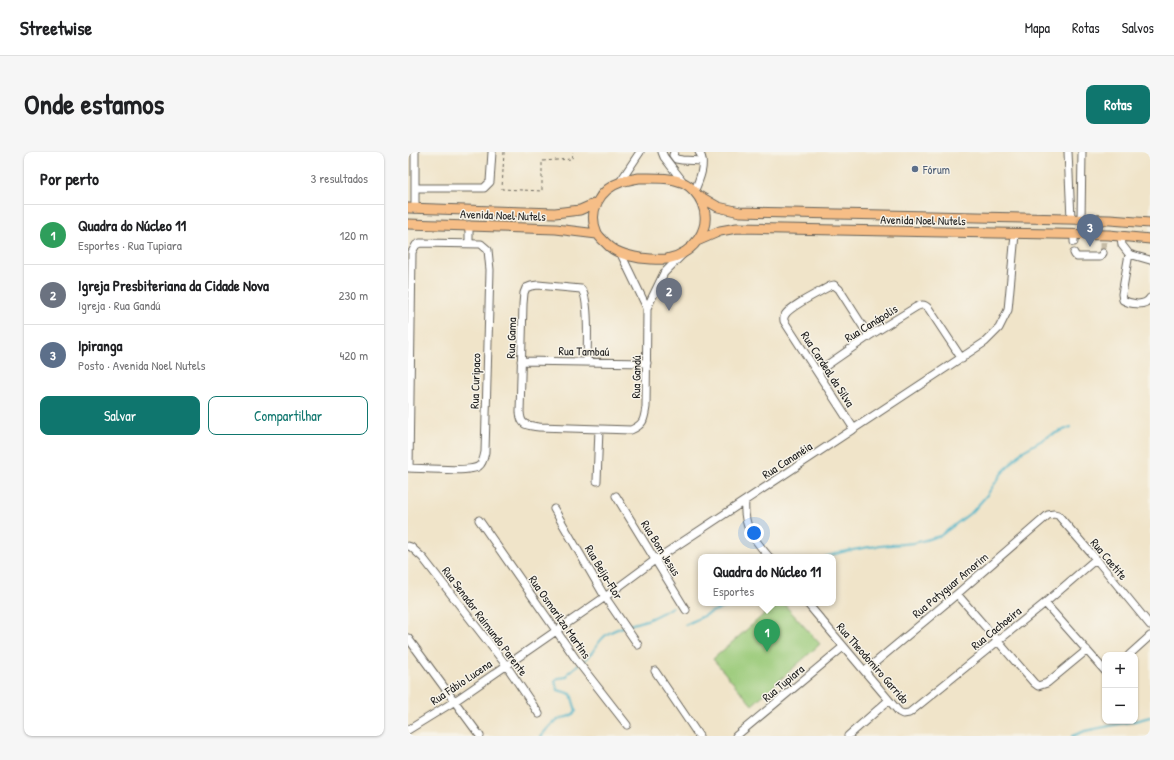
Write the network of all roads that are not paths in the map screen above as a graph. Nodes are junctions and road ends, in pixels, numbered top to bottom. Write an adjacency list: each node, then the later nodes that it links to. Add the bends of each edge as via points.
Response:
1 (415, 152): 12 (street)
2 (492, 152): 12 (street, via 490,182 487,186 480,189)
3 (640, 152): 10 (street)
4 (662, 152): 11 (street)
5 (674, 152): 9 (street, via 676,159)
6 (699, 152): 9 (street)
7 (1068, 152): 16 (street)
8 (1082, 152): 17 (street)
9 (702, 161): 13 (street)
10 (620, 182): 11 (main road, via 639,178 665,178); 14 (main road, via 606,192)
11 (685, 184): 13 (main road)
12 (415, 188): 15 (street)
13 (696, 194): 16 (main road, Avenida Noel Nutels, via 718,207 740,212); 25 (main road, via 705,210 706,220)
14 (596, 204): 15 (main road, Avenida Noel Nutels, via 580,210 555,213); 21 (main road, via 594,222)
15 (411, 209)
16 (1071, 219): 17 (main road, Avenida Noel Nutels)
17 (1081, 219): 18 (main road, Avenida Noel Nutels)
18 (1150, 223)
19 (408, 224): 20 (main road, Avenida Noel Nutels)
20 (469, 225): 21 (main road, Avenida Noel Nutels, via 556,229); 26 (street)
21 (597, 234): 30 (main road, via 609,247)
22 (1015, 234): 23 (main road, Avenida Noel Nutels, via 1074,239); 25 (main road, Avenida Noel Nutels, via 737,228); 36 (street, Rua Cananéia, via 1008,310 999,328 985,342)
23 (1121, 236): 24 (main road, Avenida Noel Nutels); 31 (street, via 1122,245)
24 (1150, 239)
25 (697, 241): 27 (main road)
26 (469, 243): 44 (street, via 420,243 412,252); 44 (street, Rua Curipaco, via 481,244 488,250 490,270 483,461 478,467 471,469)
27 (684, 252): 30 (main road, via 668,259); 34 (street, Rua Gandú, via 664,273)
28 (1074, 252): 29 (street, via 1077,257 1100,257)
29 (1102, 253)
30 (621, 254): 34 (street, Rua Gandú)
31 (1128, 254): 32 (street); 33 (street, via 1123,300 1145,304)
32 (1150, 260)
33 (1150, 298)
34 (647, 308): 39 (street, Rua Gandú)
35 (869, 336): 36 (street, Rua Canápolis, via 918,306 927,306); 40 (street, Rua Canápolis); 40 (street, Rua Cardeal da Silva, via 834,285 795,307 785,314 784,321)
36 (962, 358): 43 (street, Rua Cananéia)
37 (522, 361): 38 (street, Rua Tambaú); 38 (street, Rua Gama, via 524,293 526,288 531,286 581,289 584,292 587,310); 41 (street, Rua Gama)
38 (587, 362): 39 (street, Rua Tambaú)
39 (647, 364): 42 (street, Rua Gandú, via 646,407 641,425 631,430)
40 (817, 372): 43 (street, Rua Cardeal da Silva)
41 (520, 412): 42 (street, Rua Gandú, via 520,419 529,426)
42 (598, 428): 45 (street)
43 (854, 429): 47 (street, Rua Cananéia)
44 (408, 468)
45 (597, 482)
46 (616, 496): 54 (street, Rua Bom Jesus)
47 (745, 501): 52 (street, via 745,521); 54 (street, Rua Cananéia)
48 (554, 509): 56 (street, Rua Beija-Flor)
49 (1048, 514): 53 (street, Rua Caetite, via 1058,515); 55 (street, Rua Potyguar Amorim)
50 (479, 520): 61 (street, Rua Osmarilza Martins)
51 (408, 546): 69 (street, Rua Senador Raimundo Parente, via 423,558)
52 (766, 554)
53 (1096, 559): 57 (street, Rua Cachoeira); 60 (street, Rua Caetite)
54 (656, 560): 56 (street, Rua Cananéia); 59 (street, Rua Bom Jesus)
55 (957, 594): 64 (street); 72 (street, Rua Potyguar Amorim)
56 (605, 597): 61 (street, Rua Cananéia); 65 (street, Rua Beija-Flor)
57 (1045, 603): 64 (street, Rua Cachoeira); 67 (street)
58 (809, 606): 66 (street, Rua Theodomiro Garrido)
59 (686, 610)
60 (1150, 625)
61 (556, 631): 69 (street, Rua Cananéia); 77 (street, Rua Osmarilza Martins)
62 (1150, 636): 68 (street)
63 (408, 638): 74 (street)
64 (997, 642): 67 (street, via 1036,685 1042,686); 75 (street, Rua Cachoeira)
65 (638, 645)
66 (843, 647): 72 (street, Rua Theodomiro Garrido); 79 (street, Rua Tupiara)
67 (1087, 650): 70 (street)
68 (1132, 652)
69 (506, 665): 74 (street, Rua Fábio Lucena); 76 (street, Rua Senador Raimundo Parente)
70 (1102, 668)
71 (654, 671): 81 (street)
72 (864, 671): 73 (street, Rua Theodomiro Garrido)
73 (889, 700): 75 (street, Rua Theodomiro Garrido, via 903,714); 82 (street)
74 (455, 701): 78 (street, Rua Fábio Lucena); 80 (street)
75 (909, 713)
76 (539, 714)
77 (627, 725)
78 (408, 730)
79 (739, 735)
80 (480, 736)
81 (699, 736)
82 (848, 736)

